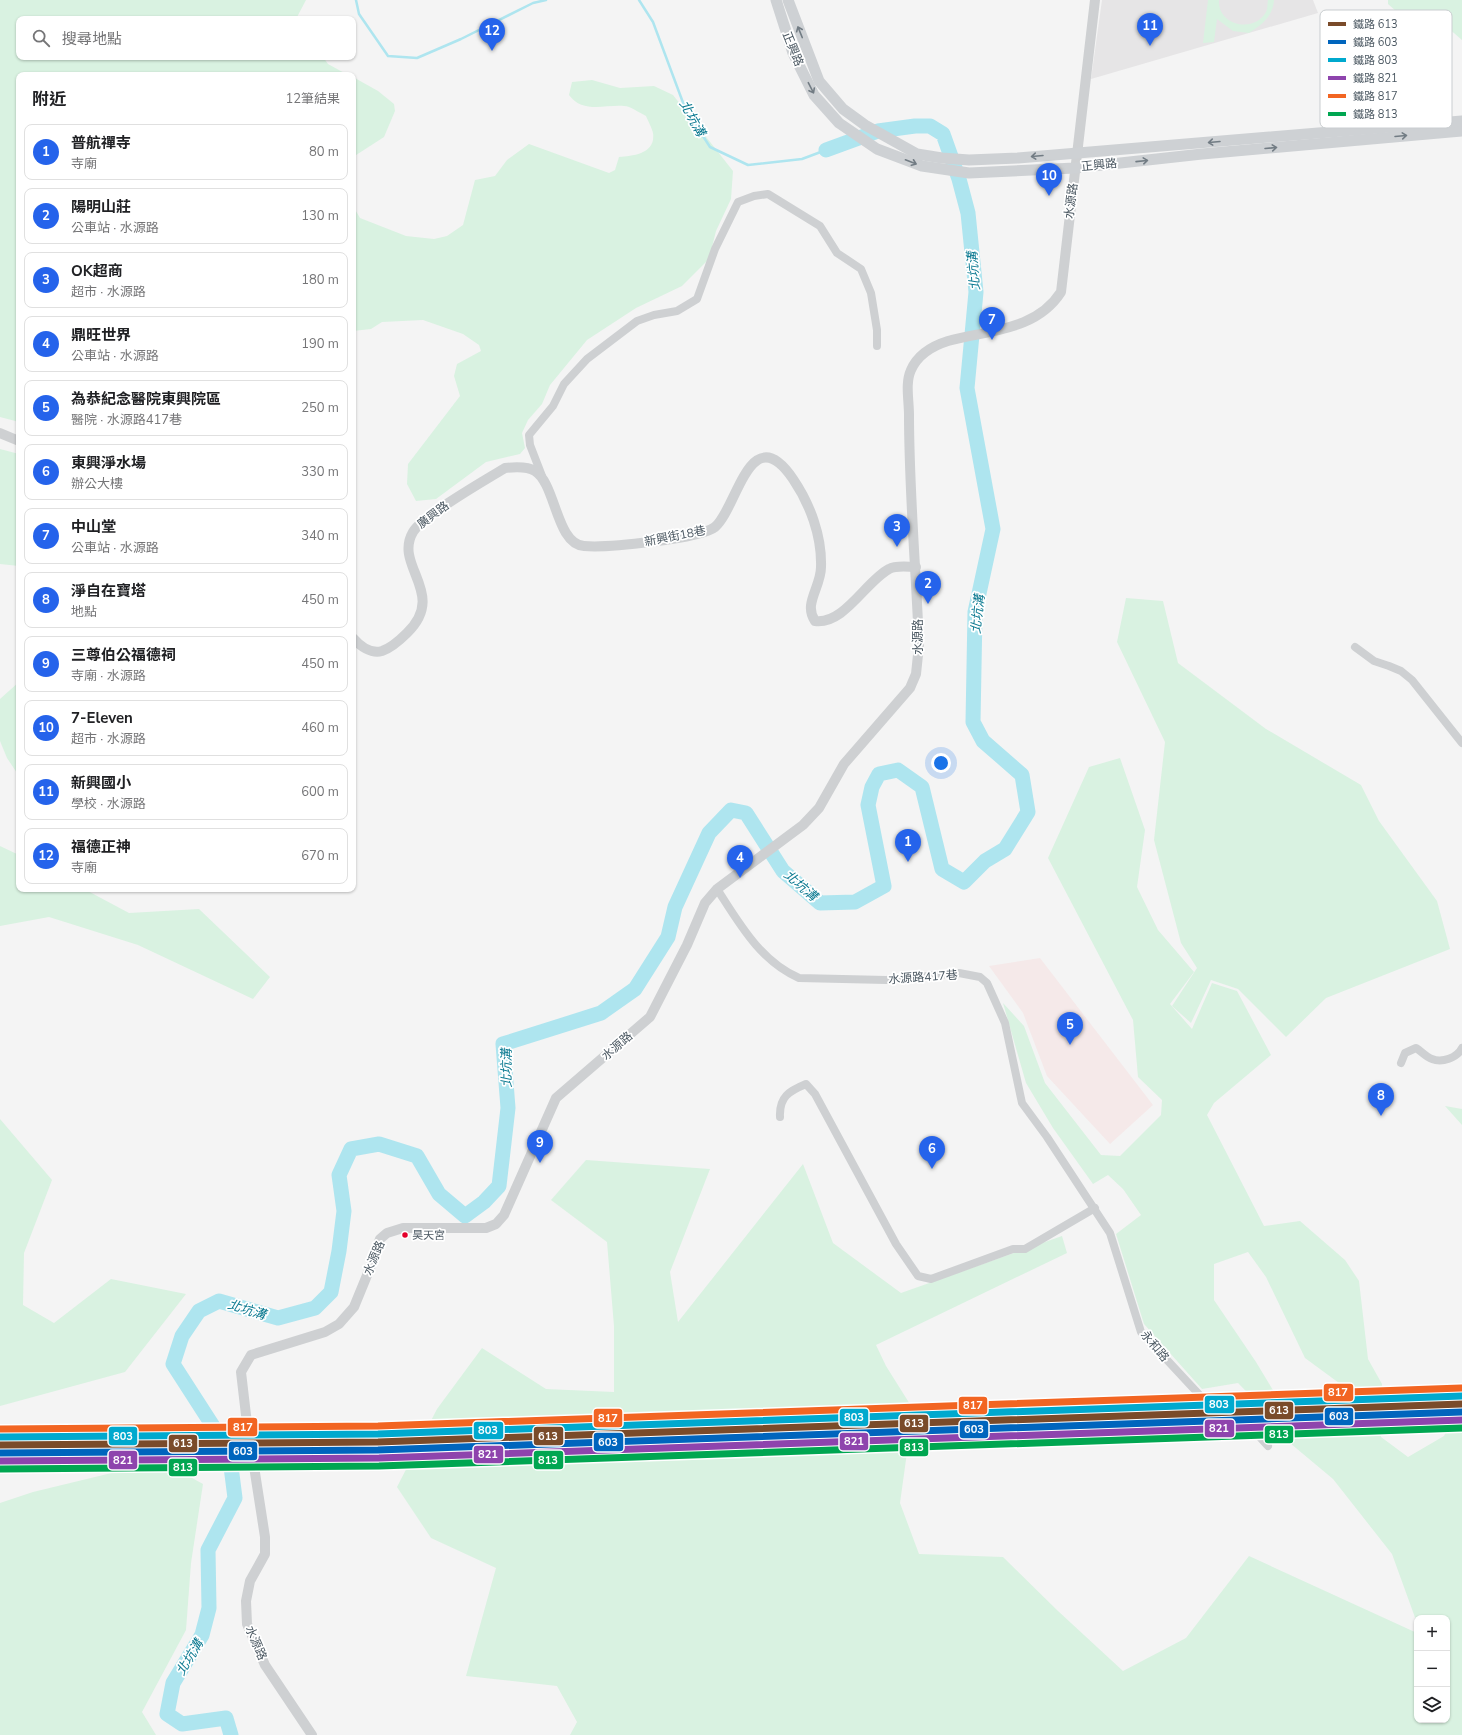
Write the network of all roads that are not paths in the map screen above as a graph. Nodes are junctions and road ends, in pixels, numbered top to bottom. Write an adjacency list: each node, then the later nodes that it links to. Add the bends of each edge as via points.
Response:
1 (776, 0): 9 (main road, 正興路, one-way to 9, via 793,53 814,94 839,123 877,149 922,166 969,173)
2 (788, 0): 8 (main road, 正興路, one-way to 2, via 964,159 917,154 864,125 843,109 819,81)
3 (1095, 0): 8 (street, 水源路, via 1087,82)
4 (1462, 121): 5 (main road, 正興路, one-way to 5)
5 (1452, 122)
6 (1378, 128): 8 (main road, 正興路, one-way to 8)
7 (1462, 131): 9 (main road, 正興路, one-way to 7)
8 (1076, 153): 9 (street, 水源路)
9 (1075, 168): 14 (street, 水源路, via 1061,292 1055,301 1042,313 1019,325 941,343 925,352 911,370 908,380 909,438)
10 (877, 346): 13 (street, via 871,293 861,269 837,253 820,226 761,195 738,202 715,249 697,299 677,311 637,321 587,359 564,384 553,406 528,435)
11 (0, 433): 12 (street)
12 (16, 440)
13 (543, 479): 14 (street, 新興街18巷, via 558,517 574,542 583,546 629,545 705,532 715,527 751,466 761,459 774,460 786,469 807,502 819,542 819,584 810,604 815,621 823,622 833,618 889,569); 15 (street, 廣興路, via 534,470 505,468 419,524 412,532 409,543 409,554 423,596 423,605 417,620 401,638 381,651 364,648)
14 (916, 567): 18 (street, 水源路, via 919,645 916,674 910,688 844,764 819,808 803,825)
15 (356, 641)
16 (1355, 647): 17 (street, via 1374,661 1389,666 1412,680)
17 (1462, 744)
18 (718, 889): 22 (street, 水源路417巷, via 767,958 799,978 886,980 959,973 980,977 987,984 1005,1023 1022,1103 1048,1137); 24 (street, 水源路, via 705,903 687,945 650,1017 556,1098 504,1215 496,1224 486,1228 402,1228 387,1233 380,1239 354,1307 340,1324 325,1332 251,1355 241,1372 265,1537 265,1554 250,1581 246,1601 247,1624 265,1665)
19 (1462, 1048): 20 (street, via 1449,1059 1432,1059 1416,1048 1406,1053)
20 (1401, 1063)
21 (780, 1117): 22 (street, via 780,1106 790,1091 806,1084 814,1094 896,1244 918,1276 931,1279 1013,1248 1025,1249)
22 (1094, 1208): 23 (street, 永和路, via 1110,1233 1141,1332 1207,1403 1245,1421)
23 (1268, 1446)
24 (312, 1735)

